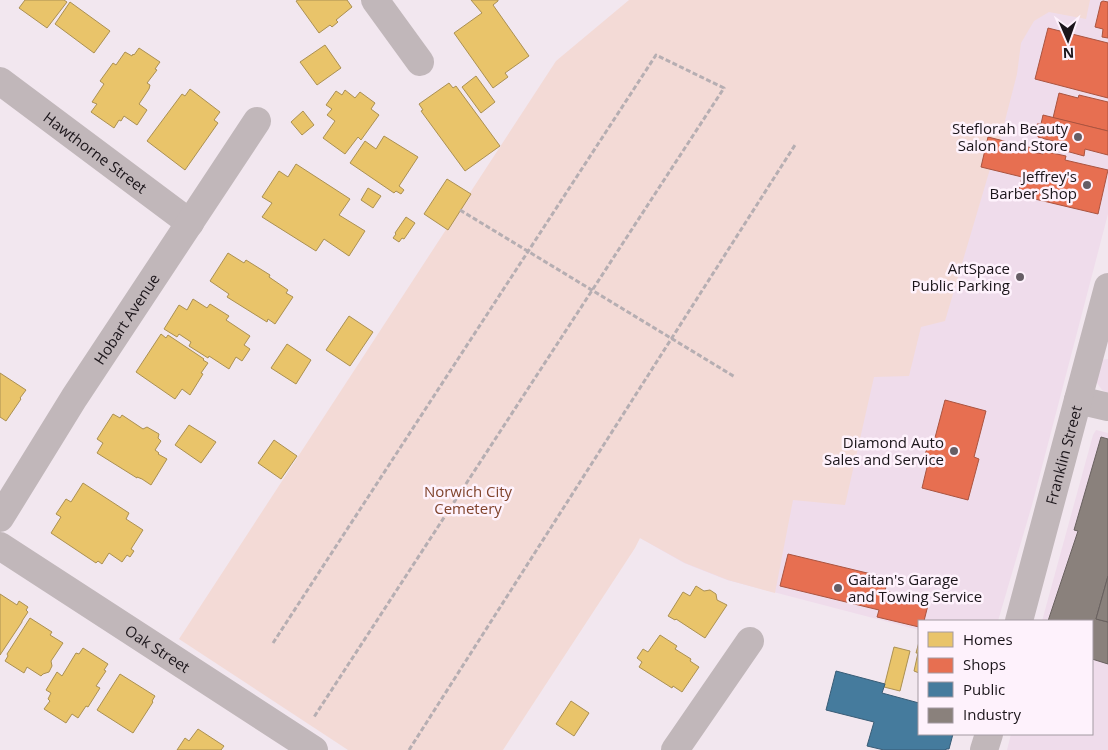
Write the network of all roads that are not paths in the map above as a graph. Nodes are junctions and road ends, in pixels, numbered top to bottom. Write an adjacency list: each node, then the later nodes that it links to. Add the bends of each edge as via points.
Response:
1 (375, 0): 2 (street)
2 (420, 62)
3 (0, 81): 5 (street, Hawthorne Street)
4 (257, 120): 5 (street, Hobart Avenue)
5 (190, 223): 9 (street, Hobart Avenue, via 74,398)
6 (1108, 287): 7 (street, Franklin Street)
7 (1078, 400): 8 (street); 11 (street, Franklin Street)
8 (1108, 407)
9 (0, 518)
10 (0, 546): 14 (street, Oak Street)
11 (1019, 620)
12 (750, 641): 15 (street)
13 (989, 735): 16 (street)
14 (314, 750)
15 (675, 750)
16 (984, 750)

